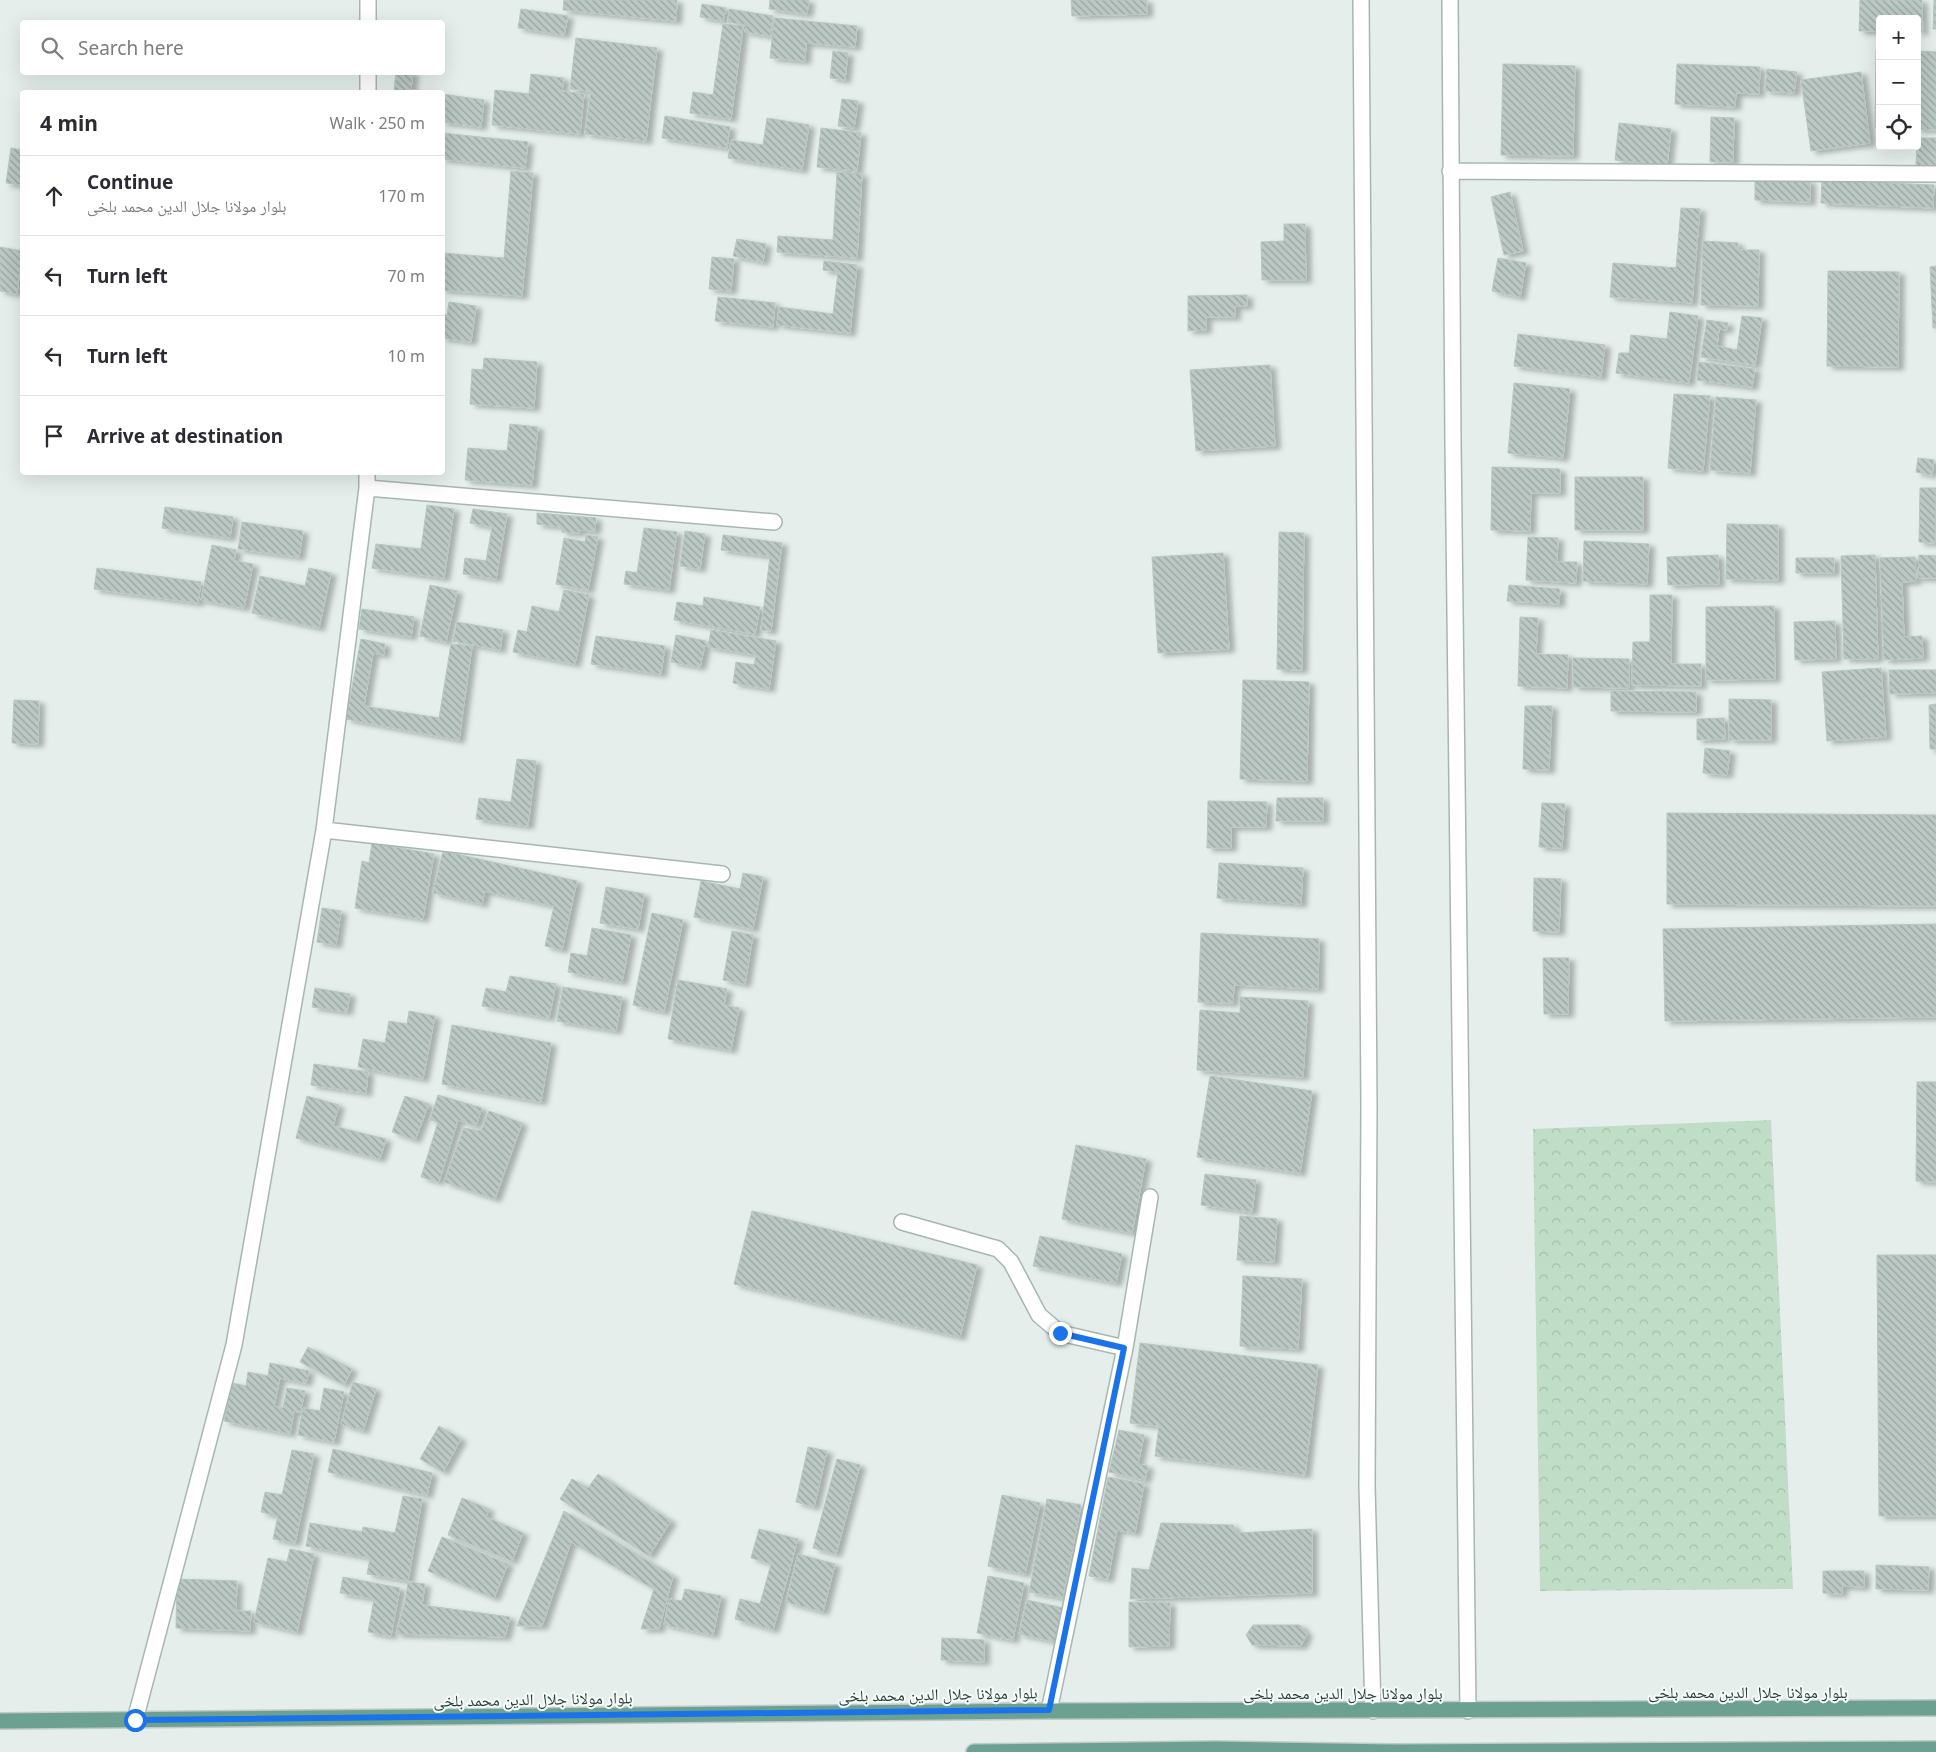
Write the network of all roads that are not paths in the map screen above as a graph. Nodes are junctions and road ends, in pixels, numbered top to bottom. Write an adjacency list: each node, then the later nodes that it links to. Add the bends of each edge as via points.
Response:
1 (368, 0): 4 (street)
2 (1361, 0): 19 (street, via 1369,1096 1367,1486)
3 (1450, 0): 7 (street)
4 (368, 20)
5 (368, 75): 6 (street)
6 (368, 90)
7 (1450, 171): 8 (street); 20 (street)
8 (1936, 174)
9 (367, 475): 10 (street)
10 (367, 488): 11 (street); 12 (street)
11 (774, 522)
12 (324, 830): 13 (street); 21 (street, via 234,1345)
13 (722, 874)
14 (1150, 1197): 16 (street)
15 (902, 1222): 16 (street, via 998,1249 1011,1262 1039,1315 1060,1333)
16 (1124, 1348): 18 (street)
17 (1936, 1708): 20 (main road, بلوار مولانا جلال الدین محمد بلخی)
18 (1049, 1710): 19 (main road, بلوار مولانا جلال الدین محمد بلخی); 21 (main road, بلوار مولانا جلال الدین محمد بلخی)
19 (1373, 1711): 20 (main road, بلوار مولانا جلال الدین محمد بلخی)
20 (1468, 1711)
21 (135, 1720): 22 (main road, بلوار مولانا جلال الدین محمد بلخی)
22 (0, 1721)
23 (1936, 1749): 26 (main road)
24 (1216, 1751): 25 (main road); 26 (main road)
25 (974, 1752)
26 (1393, 1752)

